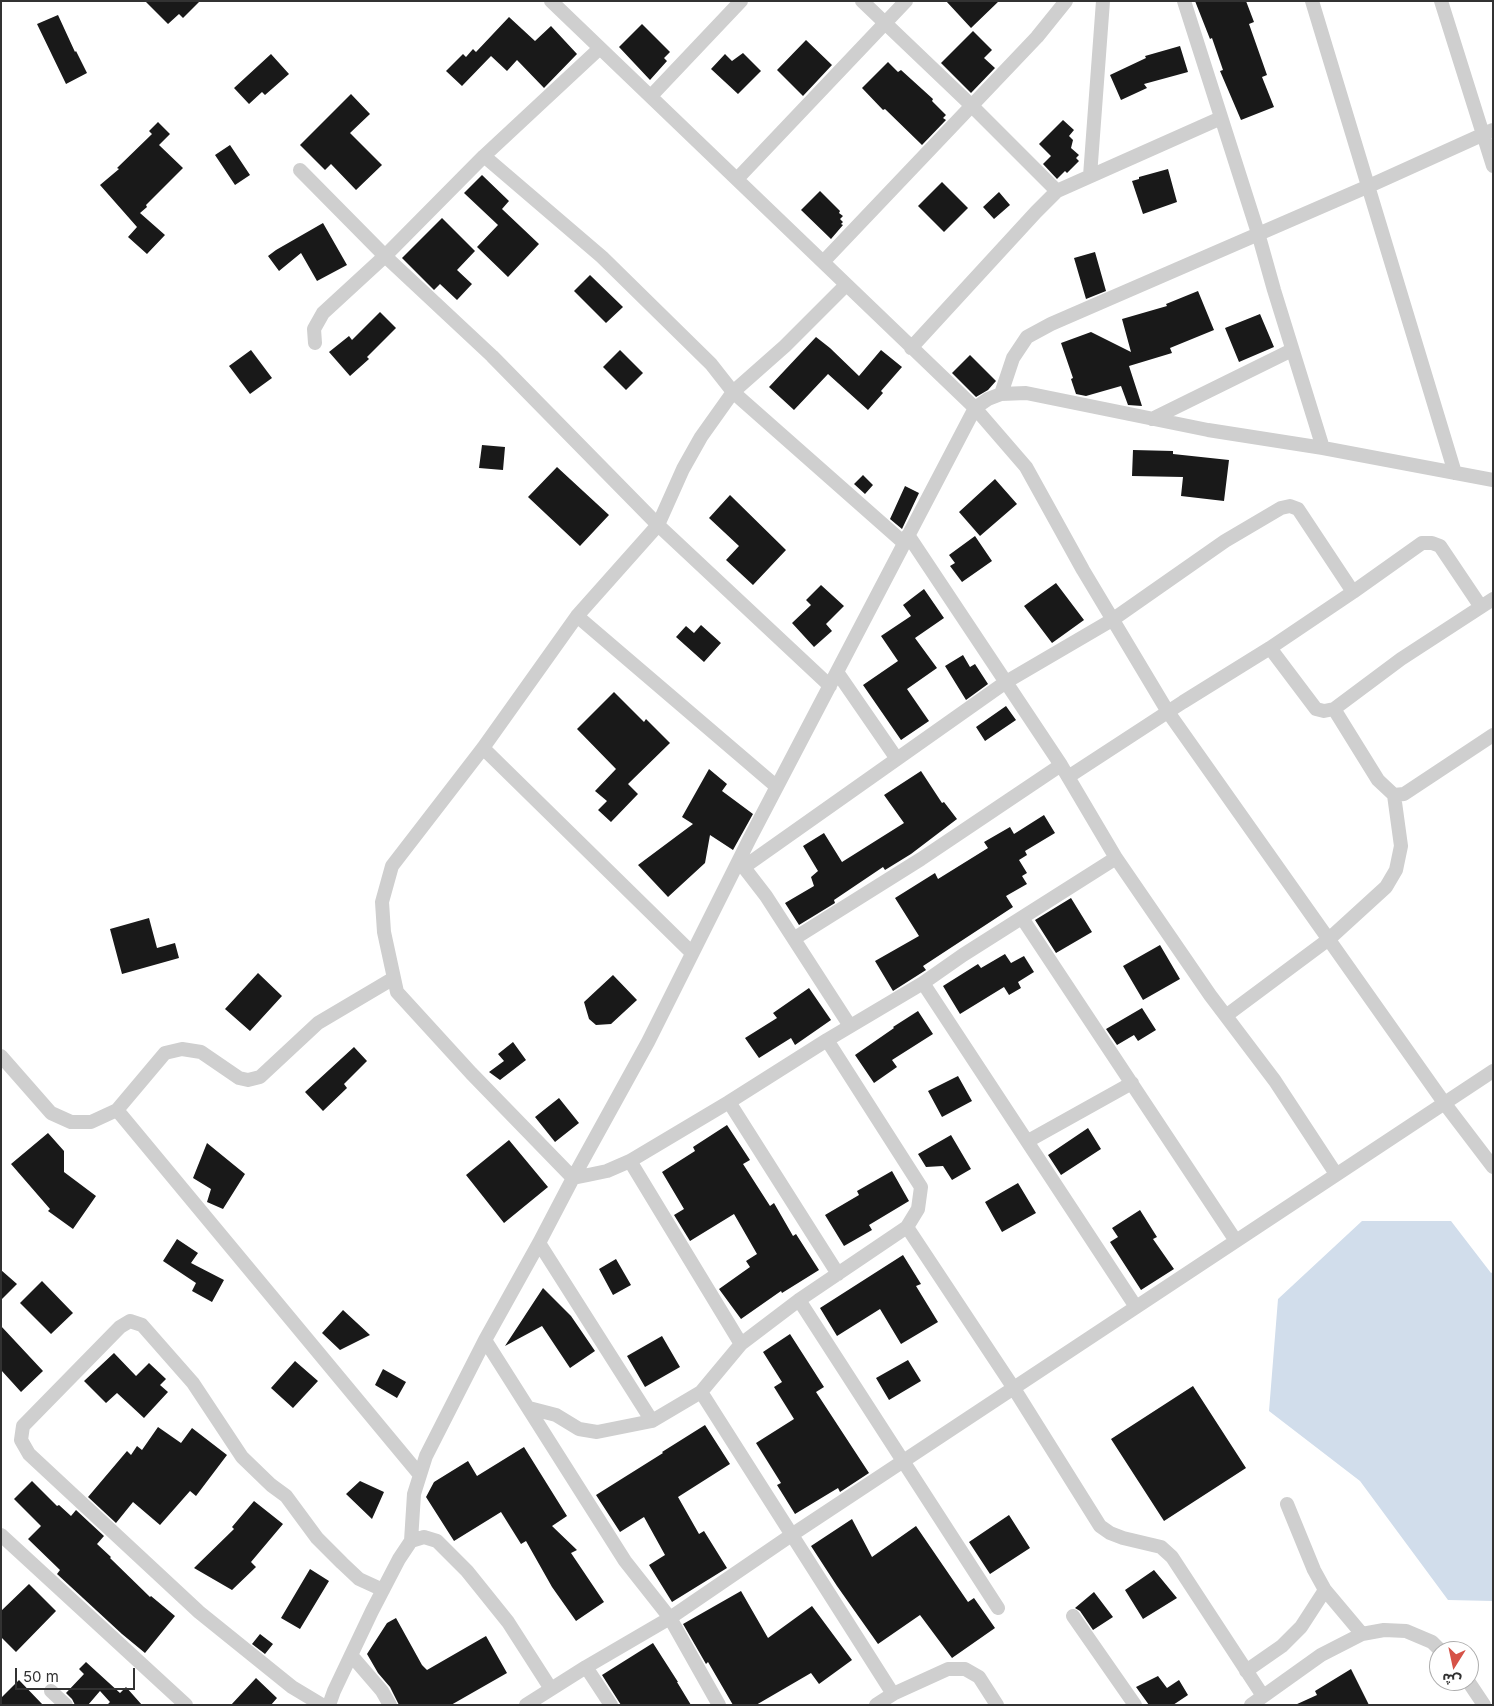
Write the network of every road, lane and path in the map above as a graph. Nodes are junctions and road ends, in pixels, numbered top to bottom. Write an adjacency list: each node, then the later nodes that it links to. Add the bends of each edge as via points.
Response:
1 (740, 1): 12 (street)
2 (862, 1): 10 (street)
3 (906, 1): 10 (street)
4 (1066, 1): 13 (street)
5 (1103, 1): 19 (street)
6 (1184, 1): 14 (street)
7 (1312, 1): 21 (street)
8 (1441, 1): 15 (street)
9 (560, 4): 11 (street)
10 (885, 23): 13 (street); 20 (street)
11 (600, 48): 12 (street); 16 (street)
12 (651, 96): 20 (street)
13 (972, 106): 22 (street); 25 (street)
14 (1221, 118): 19 (street); 23 (street)
15 (1488, 132): 17 (street); 21 (street)
16 (484, 156): 24 (street); 30 (street, via 602,256 711,364)
17 (1493, 166)
18 (300, 170): 24 (street)
19 (1090, 176): 22 (street)
20 (737, 179): 25 (street)
21 (1369, 186): 23 (street); 35 (street)
22 (1057, 191): 28 (street)
23 (1258, 233): 29 (street); 31 (street, via 1027,337 1013,358)
24 (385, 256): 27 (street, via 323,313 314,329); 37 (street, via 492,356)
25 (823, 262): 26 (street)
26 (846, 285): 28 (street); 30 (street)
27 (315, 343)
28 (911, 348): 32 (street)
29 (1292, 350): 33 (street); 34 (street)
30 (733, 392): 37 (street, via 701,436); 38 (street)
31 (1001, 394): 32 (street); 33 (street, via 1026,393)
32 (975, 408): 38 (street); 42 (street, via 1026,467)
33 (1152, 419): 34 (street)
34 (1323, 448): 35 (street)
35 (1455, 473): 36 (street)
36 (1493, 480)
37 (658, 525): 41 (street); 46 (street)
38 (906, 539): 44 (street); 45 (street)
39 (1353, 592): 40 (street, via 1422,543 1432,543 1440,546); 42 (street, via 1298,509 1290,506 1281,508 1225,541); 43 (street)
40 (1487, 603): 47 (street, via 1401,659)
41 (577, 616): 50 (street); 53 (street)
42 (1112, 620): 45 (street); 48 (street)
43 (1270, 648): 47 (street, via 1316,710); 48 (street)
44 (837, 672): 46 (street); 51 (street)
45 (1006, 682): 51 (street); 52 (street)
46 (830, 686): 53 (street)
47 (1334, 709): 54 (street, via 1378,780)
48 (1168, 712): 52 (street); 59 (street)
49 (1493, 735): 54 (street, via 1404,794)
50 (483, 748): 60 (street); 61 (street, via 392,866 382,902 384,932)
51 (897, 759): 56 (street)
52 (1064, 771): 55 (street); 58 (street)
53 (777, 787): 56 (street)
54 (1394, 795): 59 (street, via 1401,846 1396,870 1386,887)
55 (1116, 858): 57 (street); 63 (street)
56 (742, 864): 58 (street); 60 (street)
57 (1022, 918): 62 (street); 68 (street)
58 (795, 938): 64 (street)
59 (1329, 938): 63 (street); 70 (street)
60 (692, 953): 76 (street, via 648,1042)
61 (394, 978): 71 (street, via 318,1023 260,1077 239,1078 201,1052 182,1049 165,1052); 76 (street, via 397,992)
62 (923, 982): 64 (street); 72 (street)
63 (1227, 1015): 75 (street, via 1276,1082)
64 (850, 1026): 65 (street)
65 (827, 1040): 69 (street); 77 (street, via 921,1187 918,1209)
66 (1, 1056): 71 (street, via 51,1114 71,1122 91,1122)
67 (1493, 1071): 70 (street)
68 (1132, 1083): 72 (street); 78 (street)
69 (729, 1102): 73 (street); 80 (street)
70 (1445, 1104): 74 (street); 75 (street)
71 (116, 1110): 90 (street)
72 (1028, 1141): 82 (street)
73 (630, 1161): 76 (street, via 607,1171); 84 (street)
74 (1493, 1167)
75 (1336, 1174): 78 (street)
76 (573, 1178): 79 (street)
77 (907, 1227): 80 (street); 85 (street)
78 (1236, 1240): 82 (street)
79 (539, 1243): 83 (street); 88 (street)
80 (838, 1274): 81 (street)
81 (799, 1300): 84 (street); 89 (street)
82 (1136, 1307): 85 (street)
83 (485, 1340): 87 (street); 90 (street, via 426,1456)
84 (741, 1344): 86 (street)
85 (1013, 1388): 89 (street); 104 (street, via 1100,1526 1110,1534 1161,1547 1172,1557)
86 (701, 1392): 88 (street); 92 (street)
87 (529, 1408): 88 (street, via 556,1415 579,1429 597,1432); 99 (street, via 625,1561)
88 (652, 1421)
89 (903, 1461): 92 (street); 97 (street)
90 (420, 1475): 94 (street, via 414,1494)
91 (1287, 1504): 96 (street)
92 (792, 1534): 99 (street); 108 (street)
93 (1, 1535): 111 (street)
94 (411, 1541): 95 (street); 105 (street, via 424,1537 437,1541 467,1571 508,1622)
95 (384, 1590): 102 (street); 112 (street, via 358,1578 316,1538 286,1496 242,1457 193,1383 142,1325 130,1321 120,1327 23,1426 21,1440 29,1454 199,1612 292,1687)
96 (1325, 1590): 100 (street); 104 (street, via 1302,1627 1282,1646)
97 (998, 1608)
98 (1073, 1616): 120 (street)
99 (670, 1618): 103 (street); 117 (street)
100 (1362, 1634): 101 (street, via 1406,1631); 109 (street, via 1321,1655)
101 (1430, 1641)
102 (351, 1655): 113 (street); 114 (street)
103 (586, 1667): 105 (street); 116 (street)
104 (1246, 1670): 109 (street)
105 (551, 1689): 115 (street)
106 (51, 1691): 110 (street)
107 (1475, 1691): 122 (street)
108 (893, 1694): 118 (street); 119 (street, via 948,1669 964,1669 979,1677)
109 (1263, 1696): 121 (street)
110 (66, 1705)
111 (186, 1705)
112 (322, 1705)
113 (329, 1705)
114 (390, 1705)
115 (526, 1705)
116 (611, 1705)
117 (719, 1705)
118 (876, 1705)
119 (997, 1705)
120 (1135, 1705)
121 (1251, 1705)
122 (1484, 1705)

